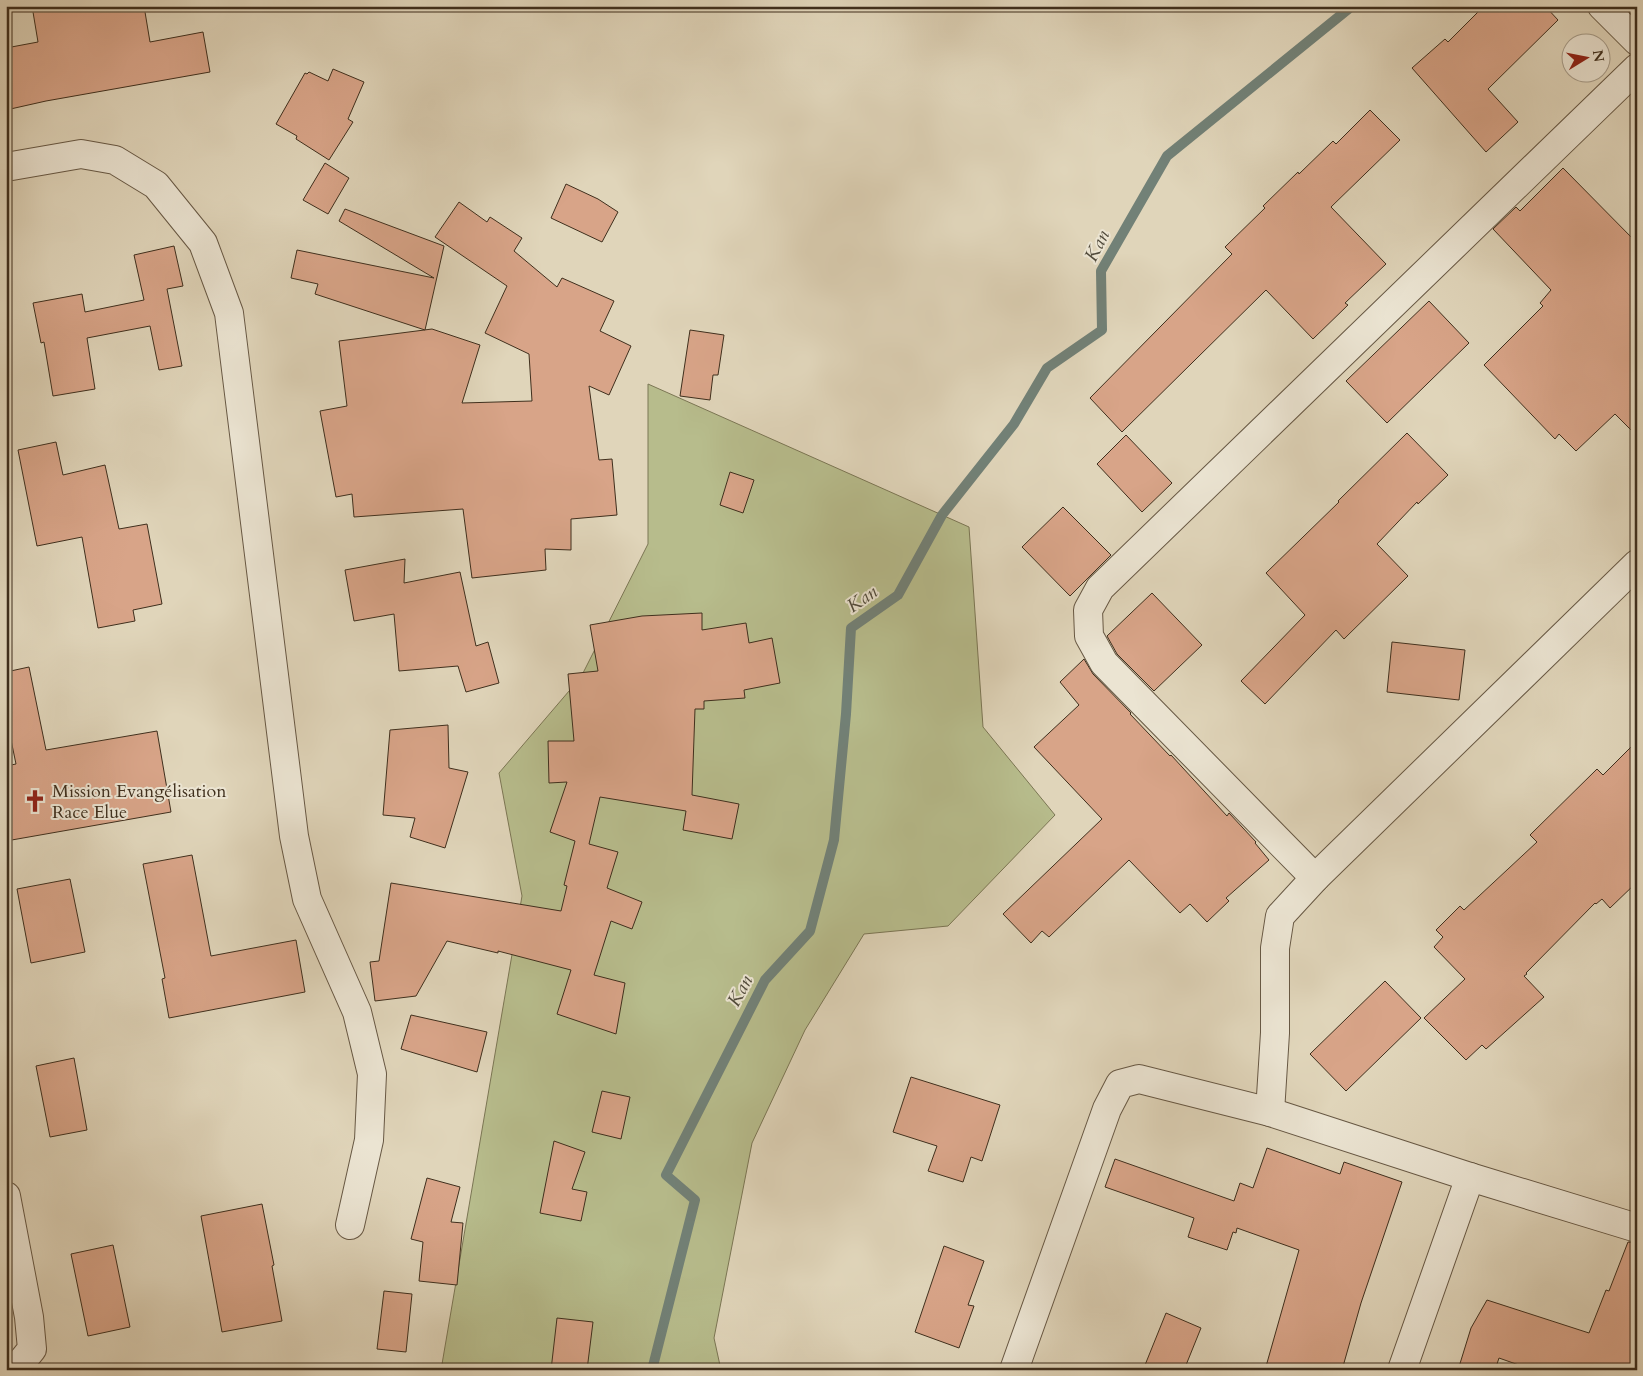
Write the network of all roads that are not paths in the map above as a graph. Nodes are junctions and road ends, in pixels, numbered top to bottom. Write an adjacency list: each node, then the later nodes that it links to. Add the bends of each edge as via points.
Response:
1 (1602, 6): 2 (street)
2 (1637, 41)
3 (1637, 68): 6 (street, via 1100,588 1088,610 1089,636 1104,663)
4 (6, 167): 10 (street, via 81,154 115,160 156,185 203,243 229,313 294,836 307,899 357,1012 372,1074 369,1140)
5 (1637, 564): 6 (street)
6 (1315, 878): 7 (street, via 1280,916 1275,948 1275,1032)
7 (1270, 1112): 8 (street); 13 (street, via 1139,1078 1120,1084 1107,1109)
8 (1470, 1177): 11 (street); 14 (street)
9 (6, 1196): 12 (street, via 32,1349)
10 (350, 1226)
11 (1637, 1228)
12 (15, 1370)
13 (1014, 1370)
14 (1402, 1370)

